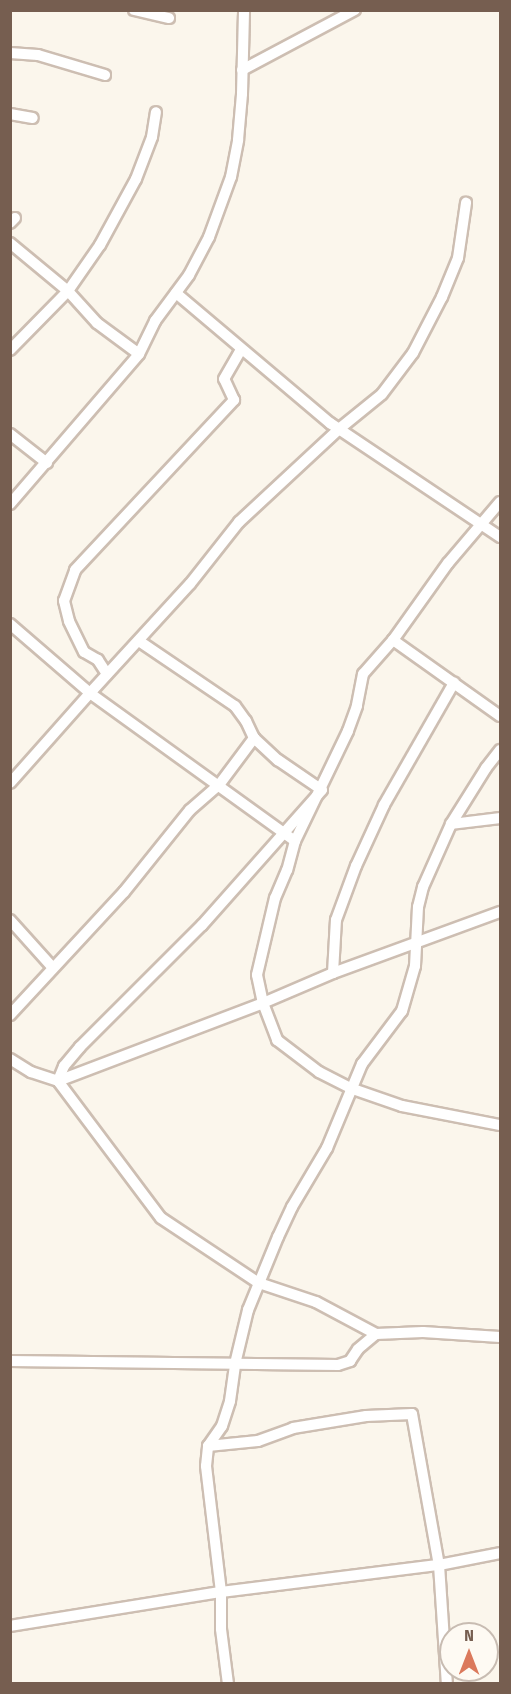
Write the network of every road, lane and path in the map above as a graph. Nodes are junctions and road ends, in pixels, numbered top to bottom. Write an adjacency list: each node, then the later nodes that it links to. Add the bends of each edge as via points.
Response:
1 (134, 10): 4 (street)
2 (244, 10): 6 (street)
3 (355, 10): 6 (street)
4 (169, 18)
5 (10, 53): 7 (street, via 38,54)
6 (242, 70): 14 (street, via 231,177 209,237)
7 (105, 75)
8 (156, 112): 13 (street, via 152,137 136,179 100,245)
9 (10, 114): 10 (street)
10 (33, 118)
11 (466, 203): 18 (street, via 458,258 413,353 382,394)
12 (10, 243): 13 (street)
13 (68, 291): 16 (street); 17 (street, via 97,323)
14 (176, 293): 15 (street); 17 (street, via 155,321)
15 (241, 349): 18 (street); 28 (street, via 224,379 234,400 75,570 64,601 69,621 84,652 98,660)
16 (10, 350)
17 (139, 354): 20 (street)
18 (339, 429): 23 (street); 27 (street, via 239,522)
19 (10, 434): 20 (street)
20 (47, 463): 22 (street)
21 (501, 502): 23 (street)
22 (10, 504)
23 (481, 523): 24 (street); 26 (street)
24 (501, 537)
25 (10, 624): 30 (street)
26 (393, 640): 29 (street); 36 (street, via 363,674 357,706)
27 (139, 641): 28 (street); 32 (street, via 235,706)
28 (107, 674): 30 (street)
29 (454, 683): 31 (street); 45 (street, via 384,805 356,866 336,920)
30 (90, 693): 34 (street); 35 (street)
31 (501, 716)
32 (254, 738): 35 (street); 36 (street)
33 (501, 750): 38 (street)
34 (10, 783)
35 (219, 785): 39 (street); 44 (street, via 190,810 124,891)
36 (322, 790): 39 (street); 40 (street)
37 (501, 818): 38 (street)
38 (451, 824): 43 (street, via 423,887)
39 (284, 833): 40 (street); 49 (street, via 202,925 80,1047 64,1066)
40 (295, 841): 46 (street, via 275,898 257,975)
41 (501, 912): 43 (street)
42 (10, 920): 44 (street)
43 (416, 944): 45 (street); 50 (street, via 411,983 402,1011 362,1064)
44 (53, 968): 47 (street)
45 (333, 973): 46 (street)
46 (263, 1003): 49 (street); 50 (street, via 277,1040 319,1072)
47 (10, 1014)
48 (10, 1059): 49 (street, via 42,1077)
49 (58, 1081): 52 (street, via 161,1218)
50 (350, 1088): 51 (street, via 402,1106); 52 (street, via 327,1148 291,1206)
51 (501, 1125)
52 (259, 1283): 53 (street, via 316,1302); 56 (street)
53 (376, 1334): 54 (street, via 423,1332); 56 (street, via 357,1349 350,1361 338,1365)
54 (501, 1337)
55 (10, 1361): 56 (street)
56 (235, 1364): 57 (street, via 222,1426)
57 (208, 1446): 59 (street, via 258,1441 304,1426 366,1416 412,1414); 60 (street, via 206,1466)
58 (501, 1553): 59 (street)
59 (439, 1565): 60 (street); 63 (street)
60 (222, 1592): 61 (street); 62 (street, via 221,1629)
61 (10, 1626)
62 (228, 1683)
63 (447, 1683)

